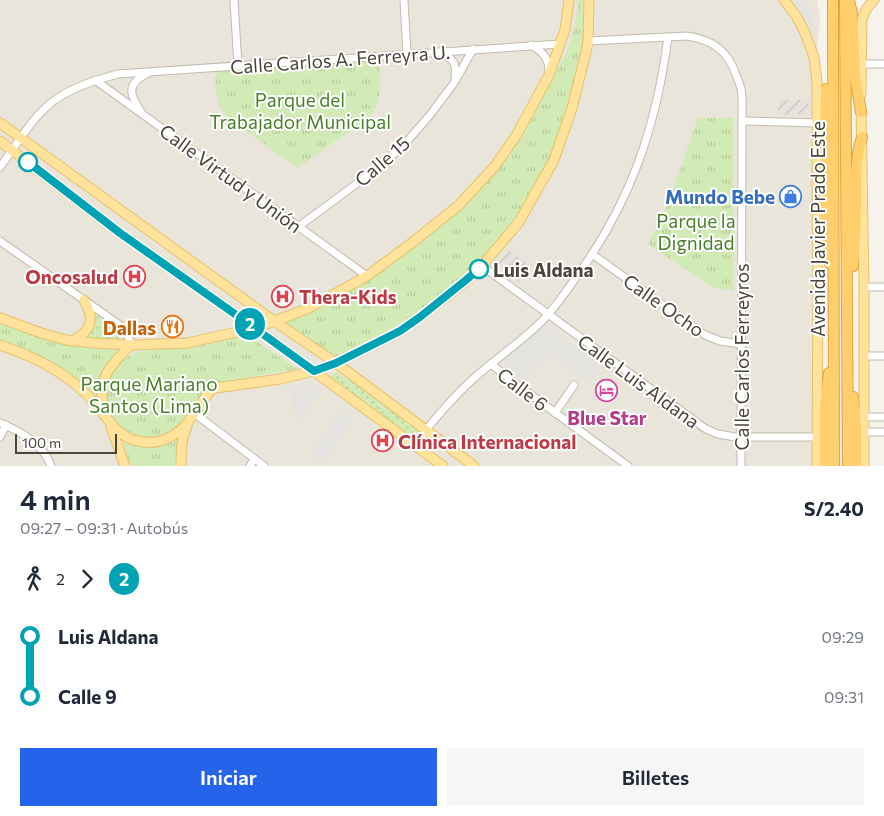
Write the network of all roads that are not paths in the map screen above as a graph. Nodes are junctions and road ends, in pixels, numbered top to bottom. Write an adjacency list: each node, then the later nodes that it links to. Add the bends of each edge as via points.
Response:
1 (234, 0): 20 (street)
2 (404, 0): 17 (street)
3 (569, 0): 13 (main road)
4 (589, 0): 12 (main road)
5 (784, 0): 29 (main road, Avenida Javier Prado Este, via 802,26 814,57)
6 (833, 0): 10 (highway, Avenida Javier Prado Este)
7 (845, 0): 47 (highway, Avenida Javier Prado Este)
8 (849, 0): 25 (highway, via 855,76)
9 (874, 0): 18 (main road, via 862,19)
10 (832, 26): 29 (highway); 44 (highway, Avenida Javier Prado Este)
11 (668, 38): 12 (street); 27 (street, Calle Carlos Ferreyros, via 699,38 717,46 726,55 733,64 741,89); 41 (street, via 659,93 643,151 618,209)
12 (588, 41): 42 (main road, via 572,108 554,160 519,222)
13 (560, 44): 14 (street, Calle Carlos A. Ferreyra U.); 22 (main road)
14 (530, 45): 15 (street, Calle Carlos A. Ferreyra U.); 22 (street, via 546,58)
15 (473, 49): 16 (street, Calle Carlos A. Ferreyra U.); 24 (street, Calle 15)
16 (440, 52): 17 (street, Calle Carlos A. Ferreyra U.); 24 (street, via 451,58 456,67)
17 (407, 54): 20 (street, Calle Carlos A. Ferreyra U.)
18 (861, 64): 19 (street); 25 (main road)
19 (884, 64)
20 (238, 66): 21 (street, Calle Carlos A. Ferreyra U.)
21 (150, 72): 23 (street, Calle Carlos A. Ferreyra U., via 118,74); 26 (street, via 138,78 130,92)
22 (549, 75): 43 (main road, via 516,136 495,166 459,205)
23 (94, 80): 26 (street, Calle Virtud y Unión); 31 (street, Calle Carlos A. Ferreyra U., via 51,102)
24 (454, 83): 39 (street, Calle 15, via 403,146)
25 (862, 112): 30 (main road)
26 (144, 116): 39 (street, Calle Virtud y Unión)
27 (742, 121): 29 (street); 55 (street, Calle Carlos Ferreyros)
28 (0, 123): 31 (main road)
29 (821, 123): 32 (main road, Avenida Javier Prado Este); 35 (highway)
30 (862, 137): 45 (main road); 47 (highway, via 857,155 855,244)
31 (21, 138): 34 (street, Calle Carlos A. Ferreyra U.); 51 (main road)
32 (817, 139): 35 (highway); 38 (main road, Avenida Javier Prado Este)
33 (0, 141): 34 (main road)
34 (12, 150): 36 (street, Calle Carlos A. Ferreyra U.); 52 (main road, via 120,233)
35 (825, 164): 37 (highway)
36 (0, 167)
37 (826, 176): 38 (highway); 44 (highway, via 826,249)
38 (817, 206): 76 (main road, Avenida Javier Prado Este)
39 (298, 227): 43 (street, Calle Virtud y Unión)
40 (0, 240): 48 (street)
41 (592, 254): 49 (street); 55 (street, Calle Ocho, via 705,335)
42 (482, 266): 49 (street, Calle Luis Aldana); 60 (main road, via 400,331)
43 (367, 276): 51 (main road, via 309,308)
44 (834, 285): 54 (highway, Avenida Javier Prado Este)
45 (864, 287): 46 (street); 58 (main road)
46 (884, 287)
47 (848, 299): 63 (highway, Avenida Javier Prado Este)
48 (84, 300): 53 (main road, via 90,309 90,325 78,338); 57 (street, via 121,326)
49 (547, 314): 61 (street); 75 (street, Calle Luis Aldana, via 702,426 718,434)
50 (0, 318): 53 (main road)
51 (274, 321): 52 (main road); 60 (main road)
52 (255, 328): 57 (main road, via 187,343); 62 (main road)
53 (70, 341): 57 (main road)
54 (834, 342): 88 (highway, via 825,406); 89 (highway, Avenida Javier Prado Este)
55 (741, 344): 75 (street, Calle Carlos Ferreyros)
56 (0, 345): 69 (main road, via 56,370 96,403)
57 (131, 345): 69 (main road, via 111,365 104,379 101,394)
58 (864, 356): 59 (street); 67 (main road)
59 (884, 356)
60 (336, 363): 62 (main road); 71 (main road)
61 (491, 364): 65 (street, Calle 6); 71 (street, via 462,389)
62 (314, 371): 66 (main road, via 216,388 210,391); 77 (main road)
63 (848, 380): 90 (highway, Avenida Javier Prado Este); 91 (highway, via 856,417)
64 (574, 385): 65 (street)
65 (556, 413): 79 (street, Calle 6)
66 (192, 416): 69 (main road, via 173,436 151,442 128,438); 78 (street); 82 (main road, via 182,438)
67 (864, 416): 68 (street); 72 (main road)
68 (884, 417)
69 (108, 419): 81 (main road)
70 (3, 424): 74 (street); 80 (street, via 31,439)
71 (426, 430): 77 (street); 85 (main road)
72 (864, 432): 73 (street); 92 (main road)
73 (884, 432)
74 (0, 437)
75 (741, 437): 76 (street, Calle Luis Aldana); 86 (street, Calle Carlos Ferreyros)
76 (816, 437): 87 (main road, Avenida Javier Prado Este)
77 (414, 445): 84 (main road)
78 (252, 463): 83 (street)
79 (622, 464)
80 (52, 466)
81 (125, 466)
82 (181, 466)
83 (264, 466)
84 (443, 466)
85 (474, 466)
86 (741, 466)
87 (817, 466)
88 (825, 466)
89 (834, 466)
90 (848, 466)
91 (856, 466)
92 (864, 466)

